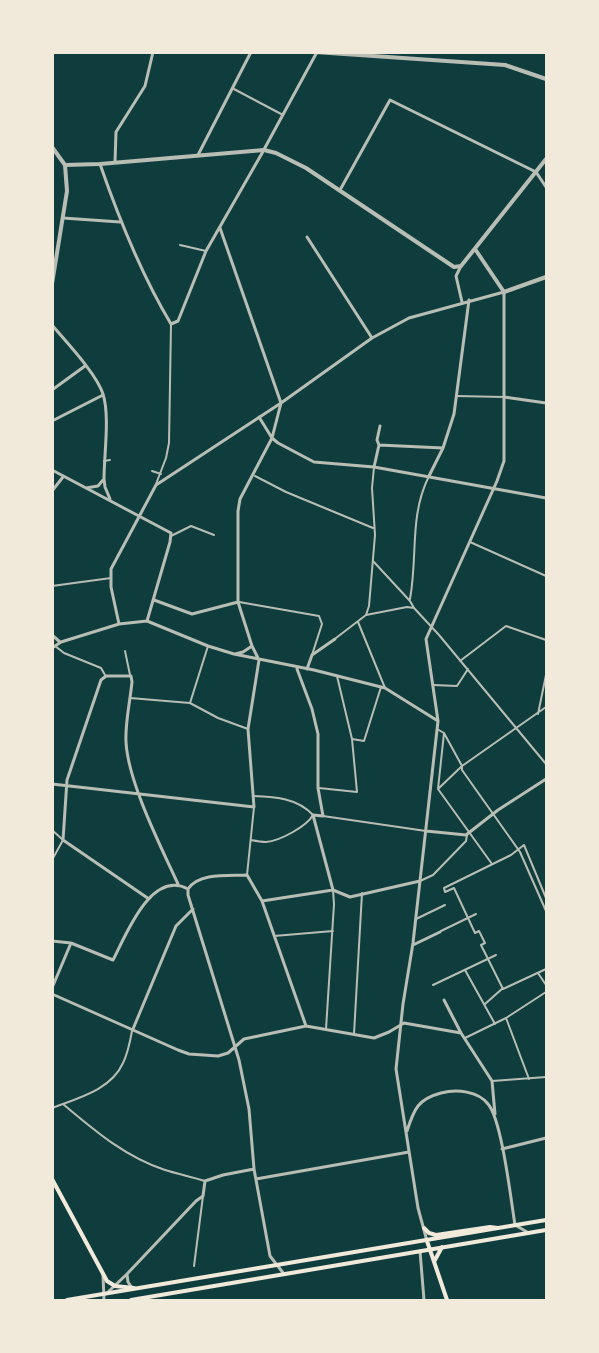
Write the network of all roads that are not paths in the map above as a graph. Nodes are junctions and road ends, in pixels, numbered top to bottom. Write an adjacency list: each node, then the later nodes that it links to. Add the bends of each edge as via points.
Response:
1 (153, 52): 13 (street, via 145,86 116,132)
2 (251, 52): 7 (street)
3 (316, 52): 5 (street); 8 (street)
4 (398, 52): 5 (street)
5 (395, 59): 6 (street, via 505,65)
6 (546, 79)
7 (232, 88): 8 (street); 11 (street)
8 (283, 115): 10 (street)
9 (52, 147): 15 (street)
10 (264, 150): 11 (street); 18 (street, via 306,168); 21 (street)
11 (198, 155): 13 (street)
12 (546, 159): 16 (street)
13 (115, 162): 14 (street)
14 (100, 164): 15 (street); 20 (street)
15 (65, 165): 19 (street)
16 (536, 172): 17 (street); 18 (street, via 390,100); 24 (street)
17 (546, 187)
18 (340, 190): 26 (street, via 454,267)
19 (63, 218): 20 (street); 28 (street)
20 (120, 222): 32 (street)
21 (220, 228): 25 (street); 40 (street)
22 (307, 237): 34 (street)
23 (180, 245): 25 (street)
24 (475, 249): 26 (street); 29 (street)
25 (206, 251): 32 (street, via 178,321)
26 (461, 266): 31 (street, via 456,276)
27 (546, 277): 29 (street)
28 (52, 284)
29 (504, 292): 30 (street); 39 (street)
30 (469, 300): 31 (street); 38 (street)
31 (462, 302): 34 (street, via 409,318)
32 (171, 324): 55 (street, via 169,443)
33 (52, 325): 35 (street)
34 (372, 338): 40 (street)
35 (84, 366): 36 (street); 37 (street)
36 (52, 390)
37 (103, 395): 45 (street); 51 (street)
38 (456, 396): 39 (street); 49 (street)
39 (504, 397): 41 (street); 62 (street, via 504,461)
40 (281, 403): 42 (street); 44 (street)
41 (546, 403)
42 (271, 409): 43 (street); 44 (street)
43 (259, 417): 47 (street); 60 (street)
44 (277, 418): 47 (street)
45 (52, 421)
46 (380, 426): 48 (street)
47 (272, 438): 52 (street, via 314,462); 56 (street)
48 (379, 446): 49 (street); 52 (street)
49 (443, 448): 57 (street)
50 (110, 460): 51 (street)
51 (104, 461): 59 (street)
52 (374, 467): 57 (street); 67 (street)
53 (52, 470): 58 (street)
54 (152, 471): 55 (street)
55 (160, 474): 60 (street)
56 (254, 475): 67 (street); 77 (street, via 240,499 238,511)
57 (429, 476): 62 (street); 76 (street, via 417,512)
58 (63, 477): 61 (street); 63 (street)
59 (104, 479): 61 (street, via 98,486); 65 (street)
60 (156, 486): 66 (street)
61 (84, 488): 65 (street)
62 (493, 488): 64 (street); 70 (street)
63 (52, 491)
64 (546, 498)
65 (111, 501): 66 (street)
66 (140, 515): 69 (street, via 168,530); 73 (street, via 111,569)
67 (374, 529): 71 (street)
68 (214, 535): 69 (street, via 191,526)
69 (171, 536): 75 (street)
70 (470, 542): 72 (street); 83 (street)
71 (373, 561): 76 (street); 79 (street)
72 (546, 576)
73 (111, 579): 74 (street); 82 (street)
74 (52, 586)
75 (154, 600): 77 (street, via 192,614); 80 (street)
76 (410, 601): 78 (street)
77 (238, 602): 89 (street); 93 (street, via 316,614 322,624)
78 (414, 608): 79 (street); 83 (street)
79 (366, 615): 81 (street)
80 (147, 621): 82 (street); 88 (street)
81 (358, 622): 85 (street); 105 (street)
82 (119, 624): 87 (street)
83 (431, 627): 95 (street); 103 (street, via 426,647)
84 (52, 635): 87 (street)
85 (335, 639): 93 (street)
86 (546, 640): 95 (street, via 506,626)
87 (61, 642): 90 (street)
88 (208, 646): 92 (street); 107 (street)
89 (252, 646): 92 (street); 94 (street)
90 (54, 647): 100 (street, via 100,668)
91 (125, 651): 101 (street)
92 (234, 654): 94 (street)
93 (312, 655): 97 (street)
94 (259, 660): 96 (street); 111 (street)
95 (460, 661): 98 (street)
96 (297, 668): 97 (street); 121 (street, via 318,734)
97 (307, 669): 102 (street)
98 (468, 669): 103 (street, via 457,686); 113 (street)
99 (546, 675): 109 (street)
100 (105, 676): 101 (street); 120 (street)
101 (130, 676): 106 (street)
102 (337, 676): 104 (street); 115 (street)
103 (433, 685): 110 (street)
104 (381, 687): 105 (street); 115 (street, via 364,741)
105 (385, 688): 110 (street)
106 (130, 698): 107 (street); 123 (street, via 126,741)
107 (190, 703): 111 (street)
108 (546, 707): 109 (street)
109 (538, 714): 113 (street)
110 (438, 721): 112 (street)
111 (248, 729): 124 (street)
112 (437, 729): 114 (street); 130 (street)
113 (518, 729): 116 (street); 117 (street)
114 (444, 733): 117 (street); 122 (street)
115 (352, 740): 121 (street, via 357,792)
116 (546, 764)
117 (462, 766): 122 (street); 126 (street)
118 (546, 779): 126 (street)
119 (52, 784): 120 (street)
120 (67, 786): 123 (street); 132 (street)
121 (318, 788): 128 (street)
122 (438, 789): 131 (street)
123 (140, 795): 125 (street); 139 (street)
124 (253, 796): 125 (street); 127 (street, via 289,800 304,805)
125 (254, 807): 133 (street)
126 (492, 814): 131 (street); 134 (street)
127 (313, 815): 128 (street); 133 (street, via 304,826 267,842); 141 (street)
128 (323, 816): 130 (street)
129 (52, 830): 132 (street)
130 (426, 831): 131 (street); 138 (street)
131 (468, 834): 136 (street); 138 (street, via 466,841 433,875)
132 (63, 840): 135 (street); 144 (street)
133 (251, 840): 137 (street)
134 (518, 849): 136 (street); 143 (street, via 524,845); 148 (street)
135 (52, 860)
136 (492, 864): 150 (street, via 444,888 445,892 454,888)
137 (247, 875): 140 (street, via 208,877); 145 (street)
138 (420, 880): 142 (street); 151 (street)
139 (178, 884): 140 (street); 144 (street)
140 (188, 889): 147 (street)
141 (333, 890): 142 (street, via 350,897); 145 (street); 152 (street)
142 (362, 893): 178 (street)
143 (546, 898)
144 (149, 899): 156 (street, via 140,908 113,960)
145 (262, 901): 154 (street)
146 (445, 904): 151 (street)
147 (193, 909): 175 (street, via 176,926); 180 (street)
148 (546, 911)
149 (476, 914): 150 (street)
150 (468, 917): 153 (street); 159 (street, via 475,933 479,931)
151 (416, 919): 157 (street)
152 (333, 931): 154 (street); 176 (street)
153 (440, 932): 157 (street)
154 (274, 936): 174 (street)
155 (52, 941): 156 (street)
156 (71, 943): 165 (street)
157 (412, 945): 172 (street)
158 (496, 955): 159 (street)
159 (488, 958): 161 (street); 166 (street)
160 (546, 969): 162 (street)
161 (465, 970): 163 (street); 170 (street)
162 (538, 973): 164 (street); 166 (street)
163 (433, 985)
164 (546, 985)
165 (52, 988)
166 (503, 988): 170 (street)
167 (546, 992): 171 (street)
168 (52, 994): 175 (street)
169 (444, 1000): 177 (street)
170 (485, 1004): 173 (street)
171 (506, 1018): 173 (street); 182 (street)
172 (401, 1024): 177 (street); 178 (street, via 374,1038); 187 (street, via 396,1069)
173 (495, 1024): 179 (street)
174 (306, 1026): 176 (street); 180 (street, via 244,1039)
175 (133, 1029): 180 (street, via 189,1054 218,1056); 184 (street, via 123,1065 115,1077)
176 (326, 1029): 178 (street)
177 (461, 1033): 179 (street)
178 (354, 1034)
179 (465, 1038): 183 (street)
180 (235, 1048): 191 (street, via 249,1109)
181 (546, 1077): 182 (street)
182 (529, 1078): 183 (street)
183 (492, 1081): 186 (street)
184 (63, 1104): 185 (street); 194 (street, via 101,1136 132,1155)
185 (52, 1108)
186 (495, 1115): 187 (street, via 480,1096 448,1091 418,1105); 189 (street)
187 (406, 1133): 190 (street)
188 (546, 1138): 189 (street)
189 (502, 1149): 197 (street)
190 (409, 1152): 193 (street); 198 (street)
191 (254, 1169): 193 (street); 194 (street)
192 (52, 1179): 213 (main road)
193 (256, 1179): 210 (street, via 270,1256)
194 (205, 1181): 195 (street)
195 (203, 1196): 209 (street); 211 (street)
196 (546, 1220): 197 (main road)
197 (515, 1225): 199 (main road); 202 (street)
198 (424, 1228): 201 (main road, via 436,1235); 204 (street)
199 (498, 1228): 201 (main road); 203 (main road)
200 (546, 1230): 202 (main road)
201 (457, 1232): 203 (main road)
202 (528, 1233): 205 (main road)
203 (451, 1237): 204 (main road)
204 (427, 1241): 206 (main road); 210 (main road)
205 (442, 1247): 206 (main road); 208 (main road)
206 (430, 1249): 207 (main road); 208 (main road)
207 (420, 1251): 212 (main road); 220 (street)
208 (434, 1261): 221 (main road)
209 (194, 1266)
210 (276, 1266): 212 (street); 216 (main road)
211 (127, 1274): 214 (street); 215 (street)
212 (284, 1274): 219 (main road)
213 (103, 1275): 214 (main road); 217 (street)
214 (115, 1286): 215 (main road); 217 (street)
215 (132, 1288): 216 (main road)
216 (140, 1289): 217 (main road)
217 (104, 1298): 218 (main road)
218 (68, 1300)
219 (131, 1300)
220 (424, 1300)
221 (447, 1300)

